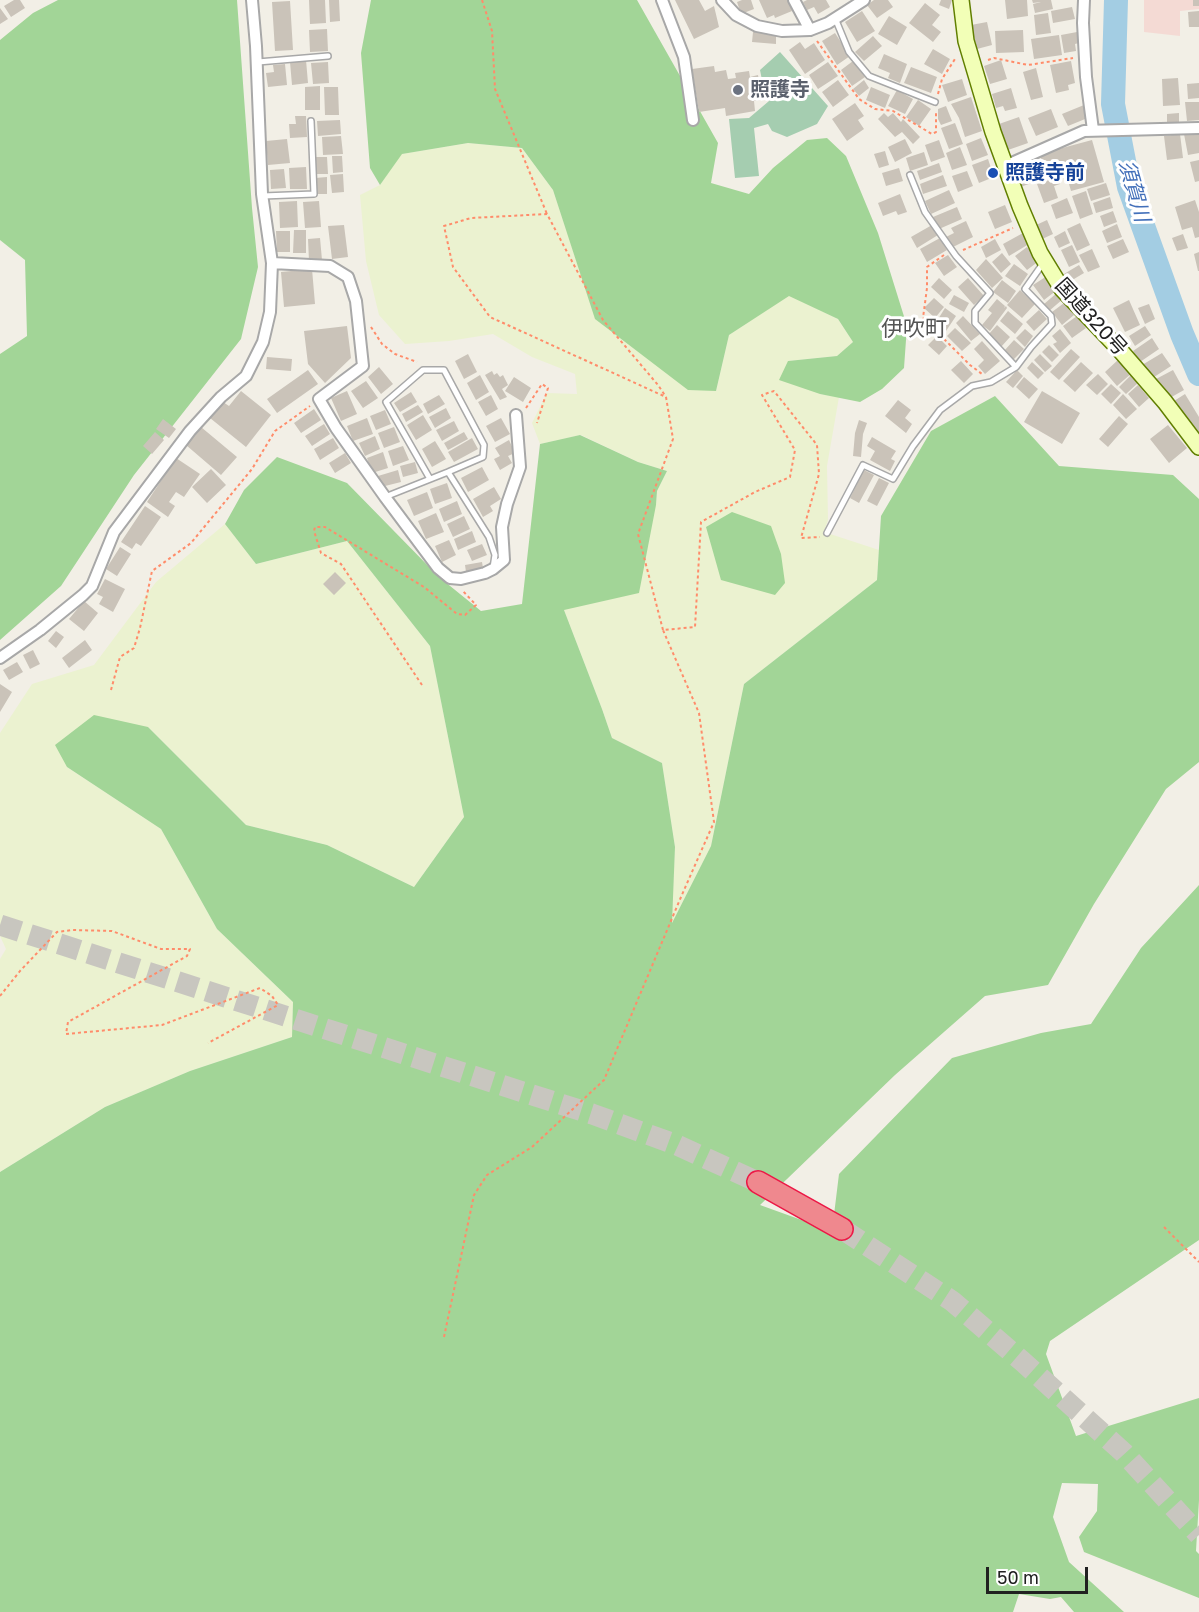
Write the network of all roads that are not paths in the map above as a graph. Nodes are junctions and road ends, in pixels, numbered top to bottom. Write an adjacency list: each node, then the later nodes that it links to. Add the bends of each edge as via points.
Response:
1 (252, 0): 11 (street)
2 (662, 0): 13 (street, via 684,57)
3 (722, 0): 9 (street, via 736,15 756,26 782,31)
4 (794, 0): 9 (street)
5 (864, 0): 8 (street)
6 (961, 0): 17 (street, 国道320号, via 966,41)
7 (1084, 0): 16 (street, via 1085,56)
8 (835, 18): 9 (street); 12 (lane, via 849,52 869,76)
9 (810, 30)
10 (328, 56): 11 (lane)
11 (256, 62): 19 (street)
12 (936, 102)
13 (693, 120)
14 (311, 121): 19 (lane, via 314,194)
15 (1199, 128): 16 (street)
16 (1096, 130): 17 (street, via 1084,131)
17 (1005, 166): 20 (street, 国道320号)
18 (910, 175): 22 (lane, via 925,212 952,252 990,293 975,311 975,323)
19 (262, 196): 21 (street)
20 (1045, 261): 22 (lane, via 1025,289 1051,316 1052,324); 24 (street, 国道320号, via 1062,289 1150,384)
21 (272, 263): 27 (street, via 330,266 348,277 356,301 363,366 319,399); 30 (street, via 270,312 263,342 246,376 190,431 114,532 92,586)
22 (1016, 367): 28 (lane, via 991,382 972,386 940,410 893,479 863,465)
23 (516, 419): 29 (street, via 520,467 502,527 504,560)
24 (1199, 447)
25 (448, 472): 26 (lane); 26 (lane, via 483,457 484,445 444,370 423,369 386,402); 29 (lane, via 489,537 495,555)
26 (430, 479): 27 (lane)
27 (385, 497): 29 (street, via 438,568 450,578 461,579)
28 (827, 532)
29 (493, 569)
30 (0, 658)
31 (758, 1182): 32 (highway)
32 (842, 1229)

